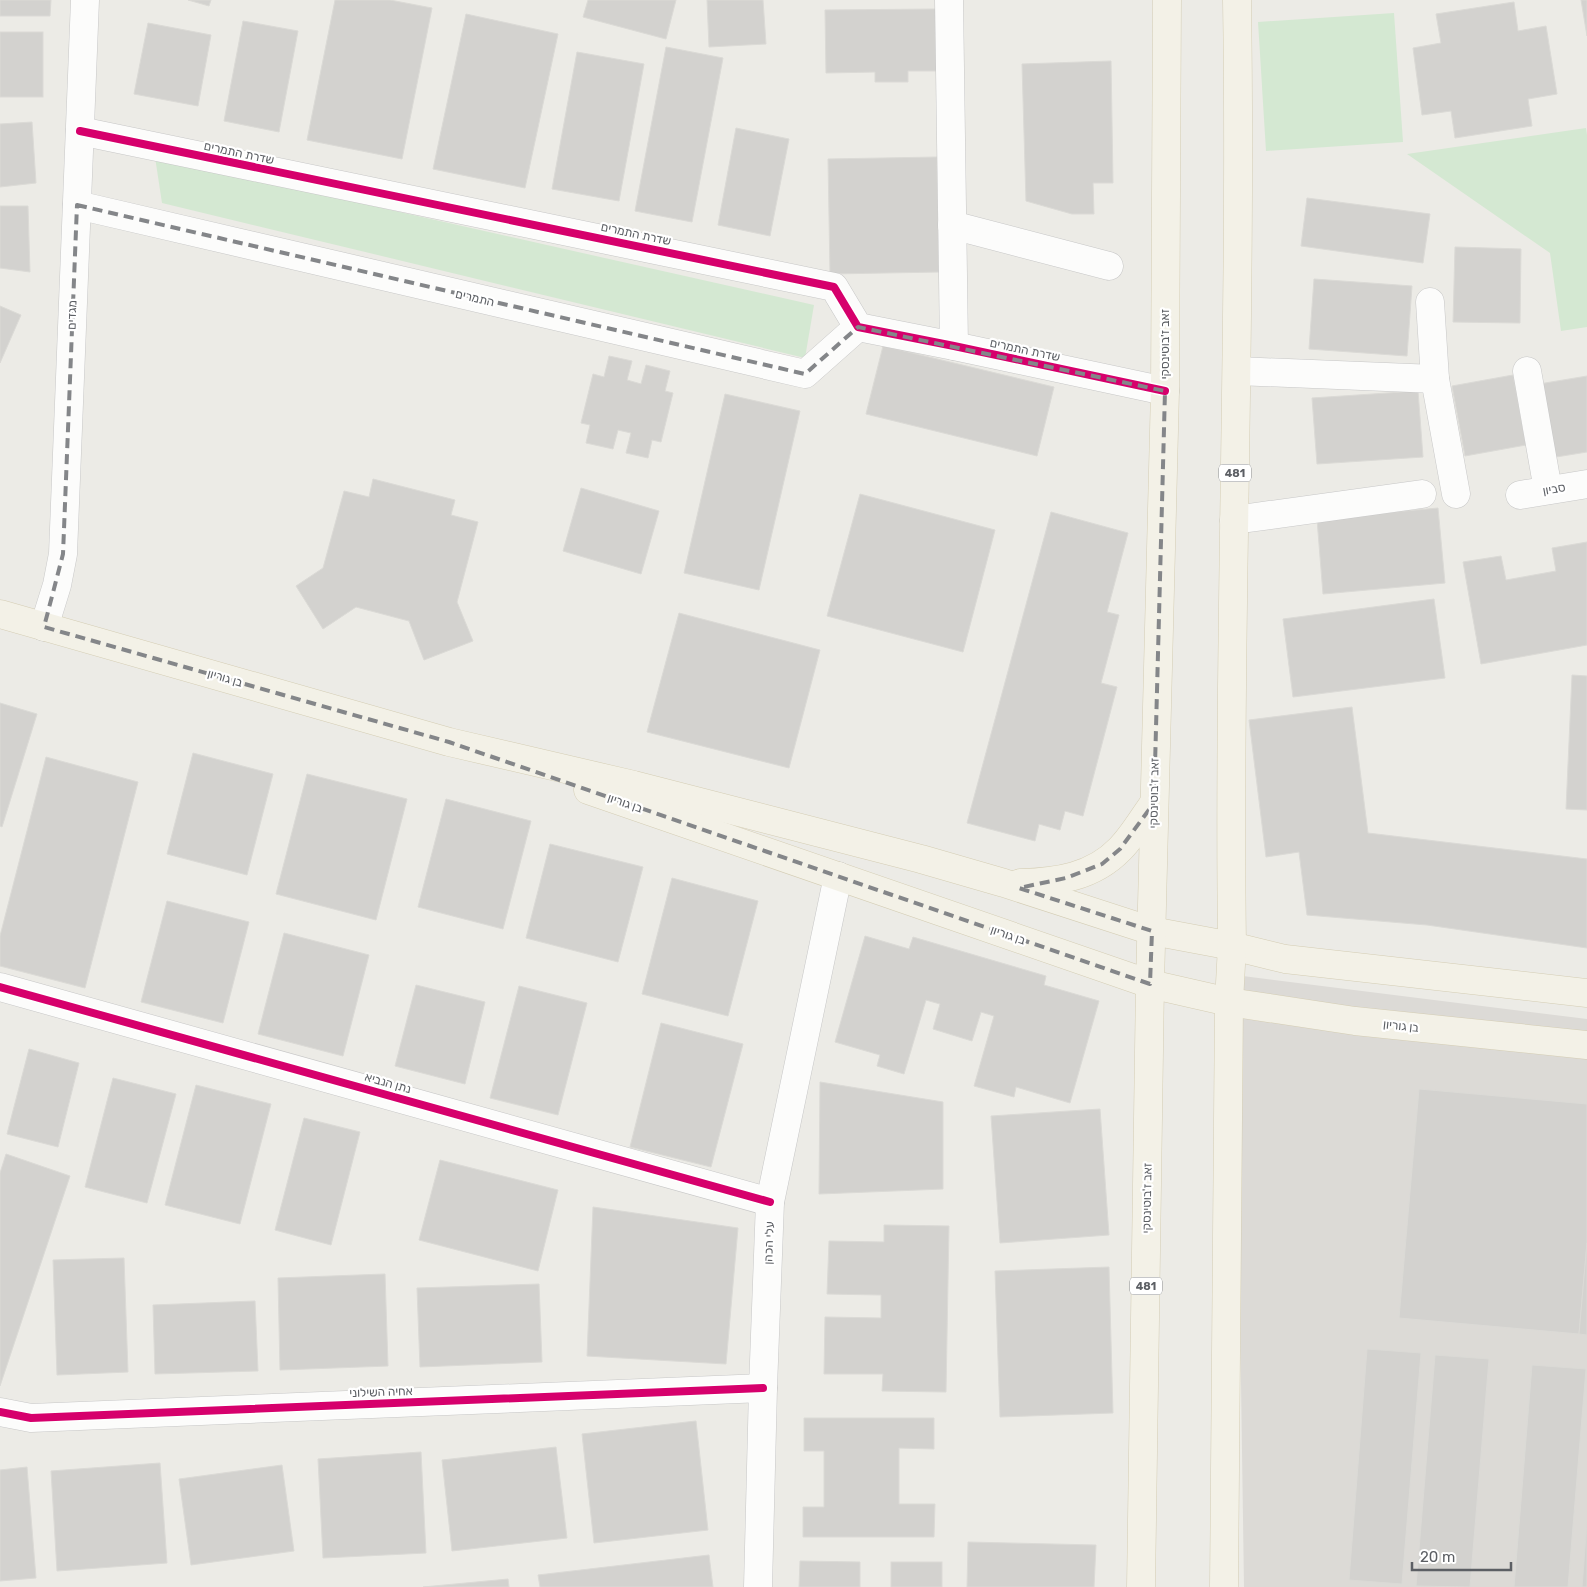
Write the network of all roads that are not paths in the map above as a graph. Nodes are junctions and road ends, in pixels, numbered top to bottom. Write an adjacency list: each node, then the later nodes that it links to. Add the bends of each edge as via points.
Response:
1 (85, 0): 5 (street, מגדים)
2 (949, 0): 7 (street)
3 (1167, 0): 15 (main road, זאב ז'בוטינסקי / 481)
4 (1237, 0): 12 (main road, 481)
5 (80, 131): 6 (street, מגדים); 10 (street, שדרת התמרים, via 834,287)
6 (77, 205): 10 (street, התמרים, via 805,374); 23 (street, מגדים, via 63,554)
7 (952, 225): 8 (street); 11 (street)
8 (1109, 266)
9 (1430, 302): 14 (street)
10 (858, 327): 11 (street, שדרת התמרים)
11 (954, 346): 15 (street, שדרת התמרים)
12 (1237, 365): 14 (street); 21 (main road, 481)
13 (1527, 371): 17 (street)
14 (1435, 372): 19 (street)
15 (1165, 391): 25 (main road, זאב ז'בוטינסקי / 481)
16 (1587, 484): 17 (street, סביון)
17 (1548, 490): 20 (street, סביון)
18 (1422, 494): 21 (street)
19 (1456, 494)
20 (1520, 495)
21 (1234, 520): 29 (main road, 481)
22 (0, 614): 23 (main road, בן גוריון)
23 (44, 627): 24 (main road, בן גוריון)
24 (449, 742): 26 (main road, בן גוריון); 27 (main road, בן גוריון, via 912,856)
25 (1154, 803): 27 (main road, via 1120,849 1102,864 1050,882); 28 (main road, זאב ז'בוטינסקי / 481)
26 (838, 876): 30 (main road, בן גוריון); 35 (street, עלי הכהן)
27 (1004, 883): 28 (main road, בן גוריון)
28 (1152, 931): 29 (main road, בן גוריון); 30 (main road, זאב ז'בוטינסקי / 481)
29 (1232, 946): 32 (main road, בן גוריון, via 1285,959); 33 (main road, 481)
30 (1150, 984): 33 (main road, בן גוריון); 39 (main road, זאב ז'בוטינסקי / 481)
31 (0, 987): 35 (street, נתן הנביא)
32 (1587, 993)
33 (1229, 1002): 34 (main road, בן גוריון, via 1354,1021); 40 (main road, 481)
34 (1587, 1045)
35 (770, 1202): 36 (street, עלי הכהן)
36 (763, 1388): 37 (street, אחיה השילוני, via 31,1418); 38 (street, עלי הכהן)
37 (0, 1412)
38 (758, 1587)
39 (1141, 1587)
40 (1224, 1587)

